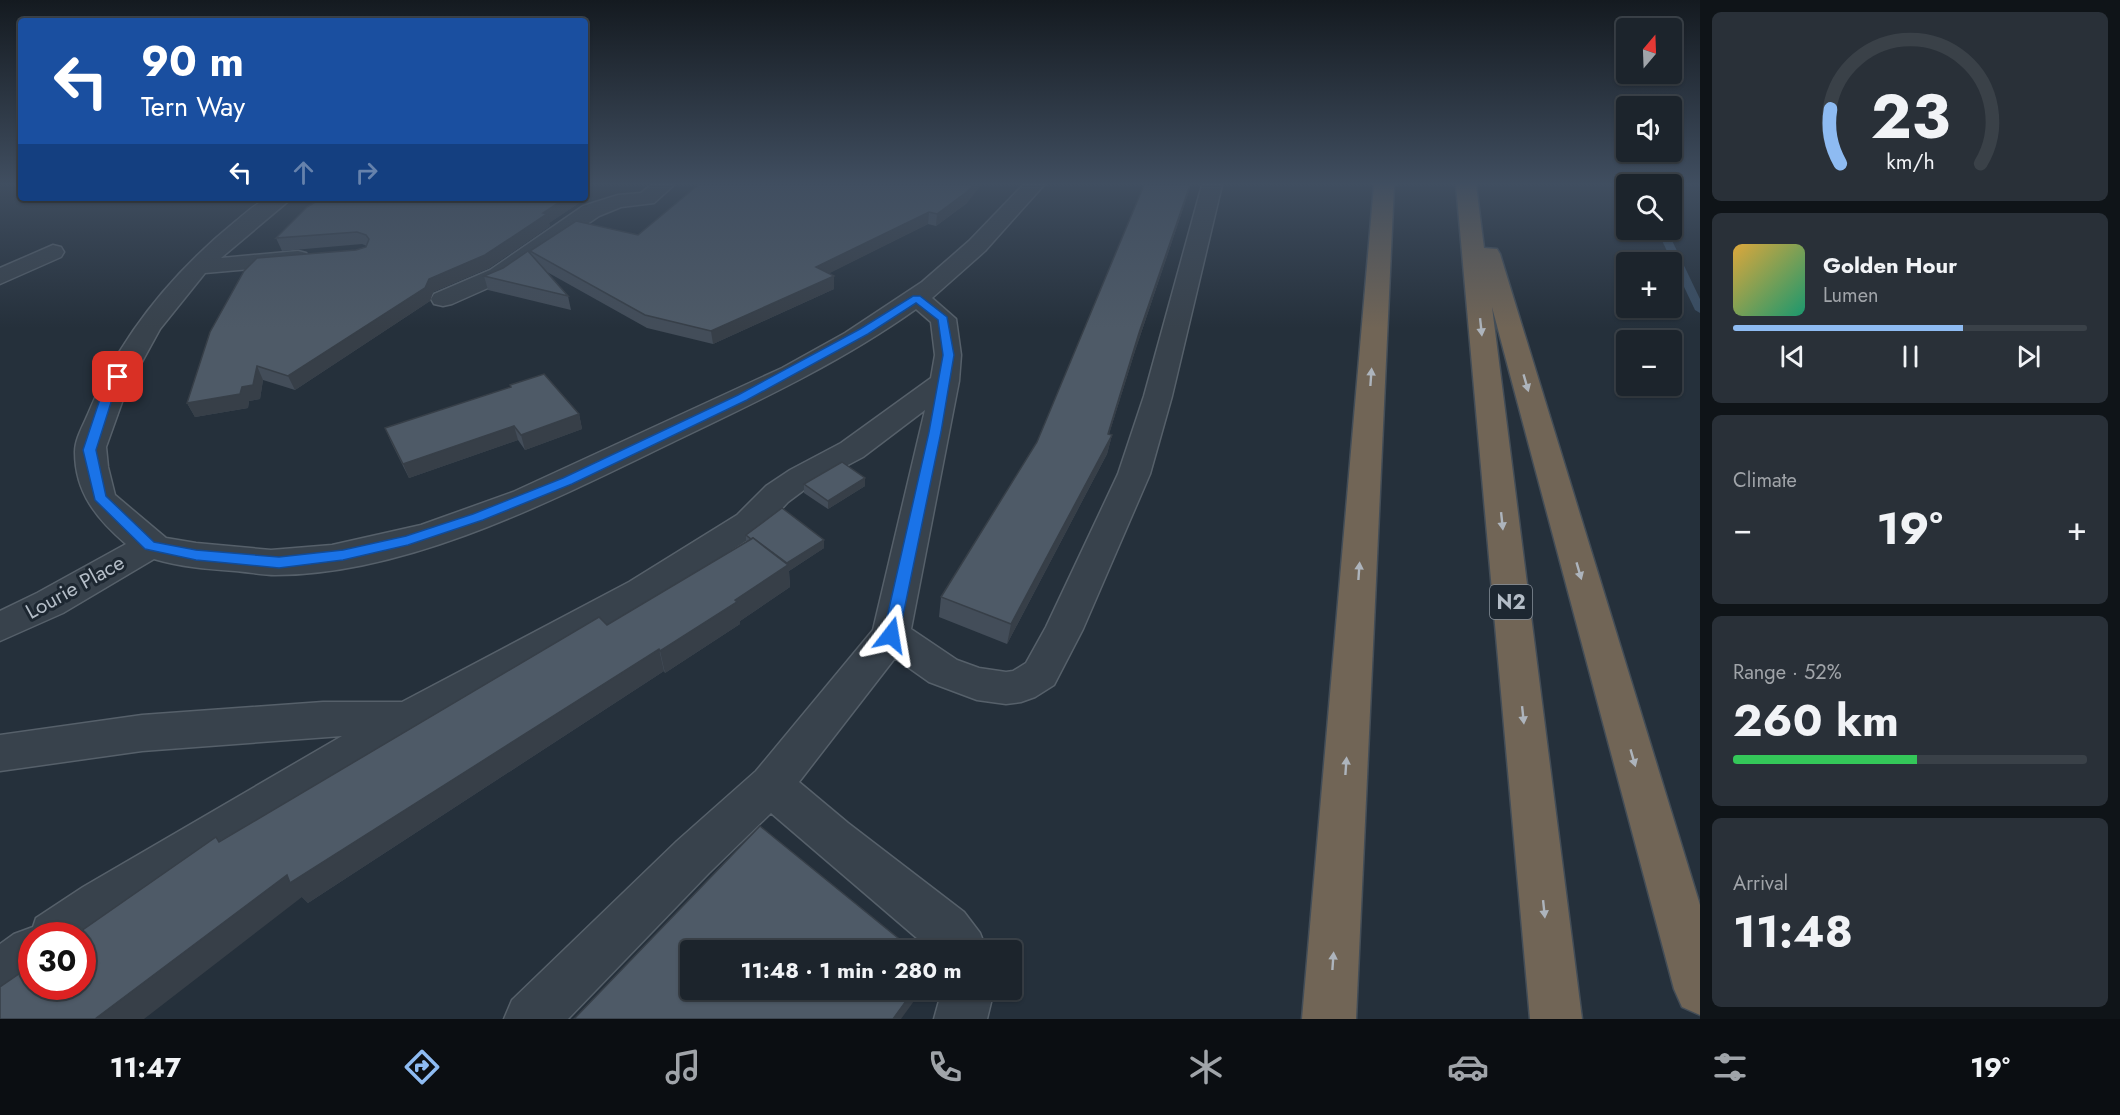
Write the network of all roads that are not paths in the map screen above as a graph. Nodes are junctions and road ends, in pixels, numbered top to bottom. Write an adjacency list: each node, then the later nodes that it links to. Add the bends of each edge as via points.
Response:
1 (233, 233): 10 (street)
2 (560, 233): 13 (street, via 498,275)
3 (991, 233): 12 (street)
4 (1200, 233): 17 (street, via 1134,474 1040,674 1021,686 976,684 944,671)
5 (1381, 233): 29 (highway, one-way to 5)
6 (1473, 233): 30 (highway, N2, one-way to 30)
7 (1482, 233): 25 (highway, one-way to 25)
8 (53, 252): 11 (street)
9 (314, 257): 10 (street)
10 (198, 267): 15 (street, via 148,328 108,393 90,450 99,497)
11 (0, 277)
12 (916, 298): 14 (street, via 943,319 948,355); 15 (street, via 854,338 725,406 568,481 408,540 343,555 279,563)
13 (443, 299)
14 (945, 381): 17 (street); 18 (street, via 852,450 777,494 749,524 642,591)
15 (150, 546): 16 (street, Lourie Place)
16 (0, 627)
17 (891, 635): 20 (street)
18 (407, 719): 19 (street, via 323,719 142,733); 21 (street)
19 (0, 753)
20 (771, 785): 22 (street, via 947,929); 27 (street)
21 (74, 922)
22 (954, 940)
23 (18, 962): 24 (street)
24 (0, 974)
25 (1700, 989)
26 (966, 1000): 28 (street)
27 (531, 1019)
28 (961, 1019)
29 (1329, 1019)
30 (1557, 1019)

